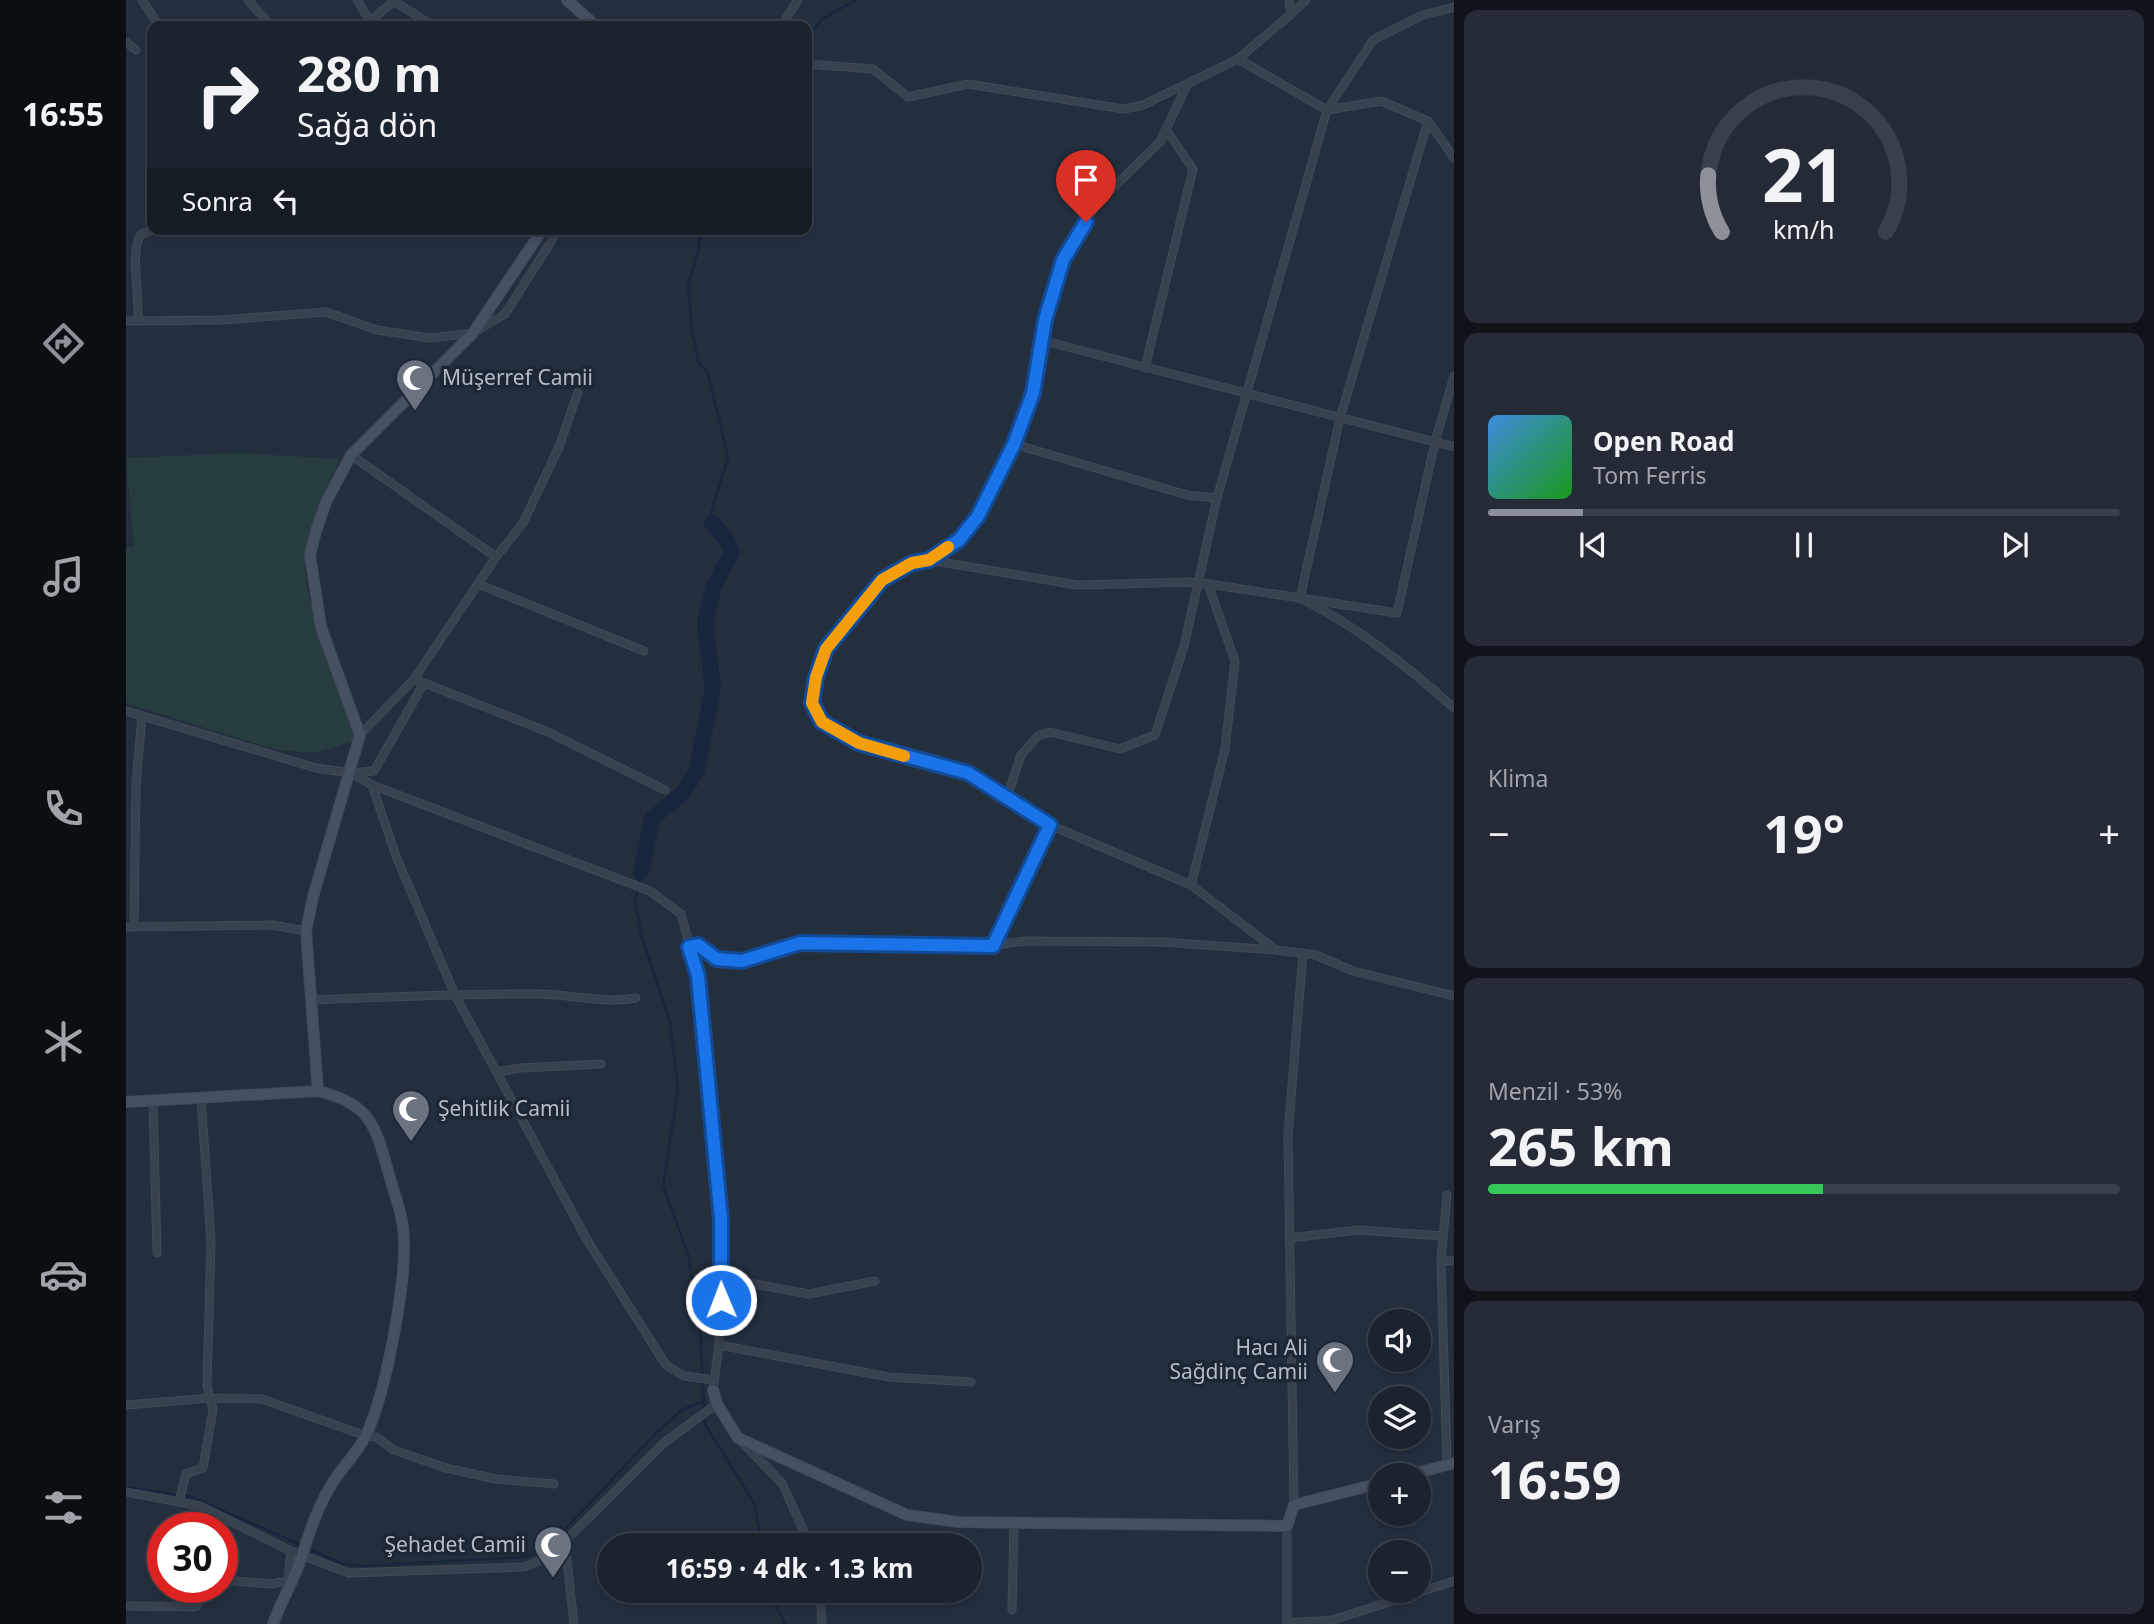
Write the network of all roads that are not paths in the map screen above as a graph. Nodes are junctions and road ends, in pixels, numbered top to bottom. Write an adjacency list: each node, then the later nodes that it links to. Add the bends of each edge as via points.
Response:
1 (142, 0): 11 (street)
2 (248, 0): 12 (street)
3 (357, 0): 13 (street)
4 (567, 0): 16 (street)
5 (798, 0): 17 (street)
6 (1289, 0): 10 (street)
7 (1306, 0): 10 (street)
8 (394, 1): 14 (street); 15 (street)
9 (1454, 7): 23 (street, via 1423,15 1373,40)
10 (1291, 14): 20 (street)
11 (156, 21)
12 (267, 21)
13 (368, 21)
14 (373, 21)
15 (425, 21)
16 (590, 21)
17 (784, 21)
18 (126, 42): 19 (street)
19 (136, 50)
20 (1238, 59): 22 (street); 23 (street)
21 (812, 64): 22 (street, via 873,69 908,96 968,84 1124,109)
22 (1187, 84): 25 (street)
23 (1327, 110): 24 (street, via 1381,101); 37 (street)
24 (1428, 121): 26 (street); 38 (street)
25 (1167, 131): 33 (street, via 1098,202 1063,260); 34 (street, via 1193,169)
26 (1454, 158)
27 (147, 232): 31 (street, via 136,243)
28 (539, 235): 32 (street)
29 (555, 235): 32 (street, via 505,314)
30 (126, 321): 31 (street)
31 (138, 321): 32 (street, via 326,312 377,330 430,338)
32 (473, 333): 42 (street)
33 (1041, 340): 34 (street); 40 (street, via 1033,393)
34 (1145, 368): 37 (street)
35 (1454, 376): 39 (street)
36 (578, 392): 44 (street, via 559,447 523,523)
37 (1246, 393): 38 (street); 43 (street)
38 (1340, 418): 39 (street); 49 (street)
39 (1435, 442): 41 (street); 49 (street, via 1397,613)
40 (1014, 444): 43 (street, via 1187,495); 45 (street, via 978,516 959,540)
41 (1454, 447)
42 (351, 455): 44 (street); 56 (street, via 326,502 310,555 321,627)
43 (1217, 498): 46 (street)
44 (496, 557): 47 (street)
45 (929, 560): 46 (street, via 1077,585); 60 (street, via 912,563 882,580 826,649 812,703 822,722 859,743 968,773)
46 (1196, 582): 48 (street); 60 (street, via 1184,646 1155,735 1120,748 1050,732 1038,736 1021,755)
47 (478, 584): 50 (street); 51 (street)
48 (1208, 584): 49 (street); 62 (street, via 1235,661 1224,749)
49 (1300, 598): 53 (street, via 1335,615)
50 (644, 652)
51 (414, 679): 52 (street); 56 (street)
52 (424, 682): 57 (street, via 374,771); 59 (street, via 548,732)
53 (1453, 703)
54 (126, 711): 55 (street)
55 (142, 716): 57 (street, via 316,768); 63 (street)
56 (360, 735): 57 (street)
57 (351, 774): 58 (street); 64 (street)
58 (372, 785): 66 (street, via 650,891 681,914); 69 (street, via 396,856)
59 (665, 790)
60 (1007, 797): 61 (street)
61 (1050, 825): 62 (street); 65 (street)
62 (1191, 885): 67 (street)
63 (130, 927): 64 (street, via 272,925)
64 (306, 931): 72 (street)
65 (993, 946): 66 (street, via 800,943 742,961 717,959 698,945); 67 (street, via 1026,941 1162,942)
66 (689, 947): 85 (street, via 698,976 721,1219)
67 (1276, 950): 68 (street)
68 (1303, 953): 70 (street, via 1353,971); 81 (street, via 1288,1135)
69 (455, 995): 71 (street); 72 (street); 74 (street)
70 (1454, 996)
71 (636, 998)
72 (311, 1000): 75 (street)
73 (601, 1064): 74 (street)
74 (497, 1072): 89 (street, via 601,1262 666,1365 684,1376)
75 (318, 1091): 76 (street); 93 (street, via 342,1097 363,1110 375,1126 403,1228 396,1316 386,1371)
76 (201, 1097): 77 (street); 90 (street, via 211,1241)
77 (153, 1101): 78 (street); 82 (street)
78 (126, 1102)
79 (1447, 1195): 80 (street)
80 (1443, 1236): 81 (street, via 1359,1230); 83 (street)
81 (1289, 1238): 101 (street)
82 (157, 1253)
83 (1441, 1260): 84 (street); 95 (street)
84 (1454, 1261)
85 (722, 1278): 86 (street, via 809,1294); 87 (street)
86 (875, 1281)
87 (719, 1345): 88 (street, via 890,1377); 89 (street)
88 (971, 1382)
89 (711, 1383): 91 (street)
90 (210, 1398): 92 (street); 93 (street, via 262,1399); 100 (street, via 213,1410 203,1468 186,1474)
91 (715, 1404): 94 (street); 105 (street, via 655,1451)
92 (126, 1405)
93 (366, 1436): 97 (street, via 446,1468 496,1479); 106 (street, via 330,1487)
94 (738, 1438): 102 (street, via 907,1515 958,1522); 104 (street, via 782,1483)
95 (1451, 1464): 96 (street)
96 (1431, 1469)
97 (554, 1484)
98 (1368, 1486): 101 (street)
99 (126, 1492): 100 (street)
100 (180, 1498): 106 (street)
101 (1294, 1505): 103 (street)
102 (1014, 1522): 103 (street); 112 (street)
103 (1287, 1526): 113 (street)
104 (805, 1533)
105 (565, 1543): 106 (street, via 549,1557 524,1567 349,1573); 115 (street)
106 (297, 1553): 107 (street, via 288,1581); 114 (street)
107 (238, 1581)
108 (1454, 1581): 113 (street, via 1333,1620)
109 (198, 1603): 111 (street, via 196,1607)
110 (821, 1603): 116 (street)
111 (126, 1606)
112 (1012, 1610)
113 (1287, 1623)
114 (273, 1624)
115 (574, 1624)
116 (822, 1624)

